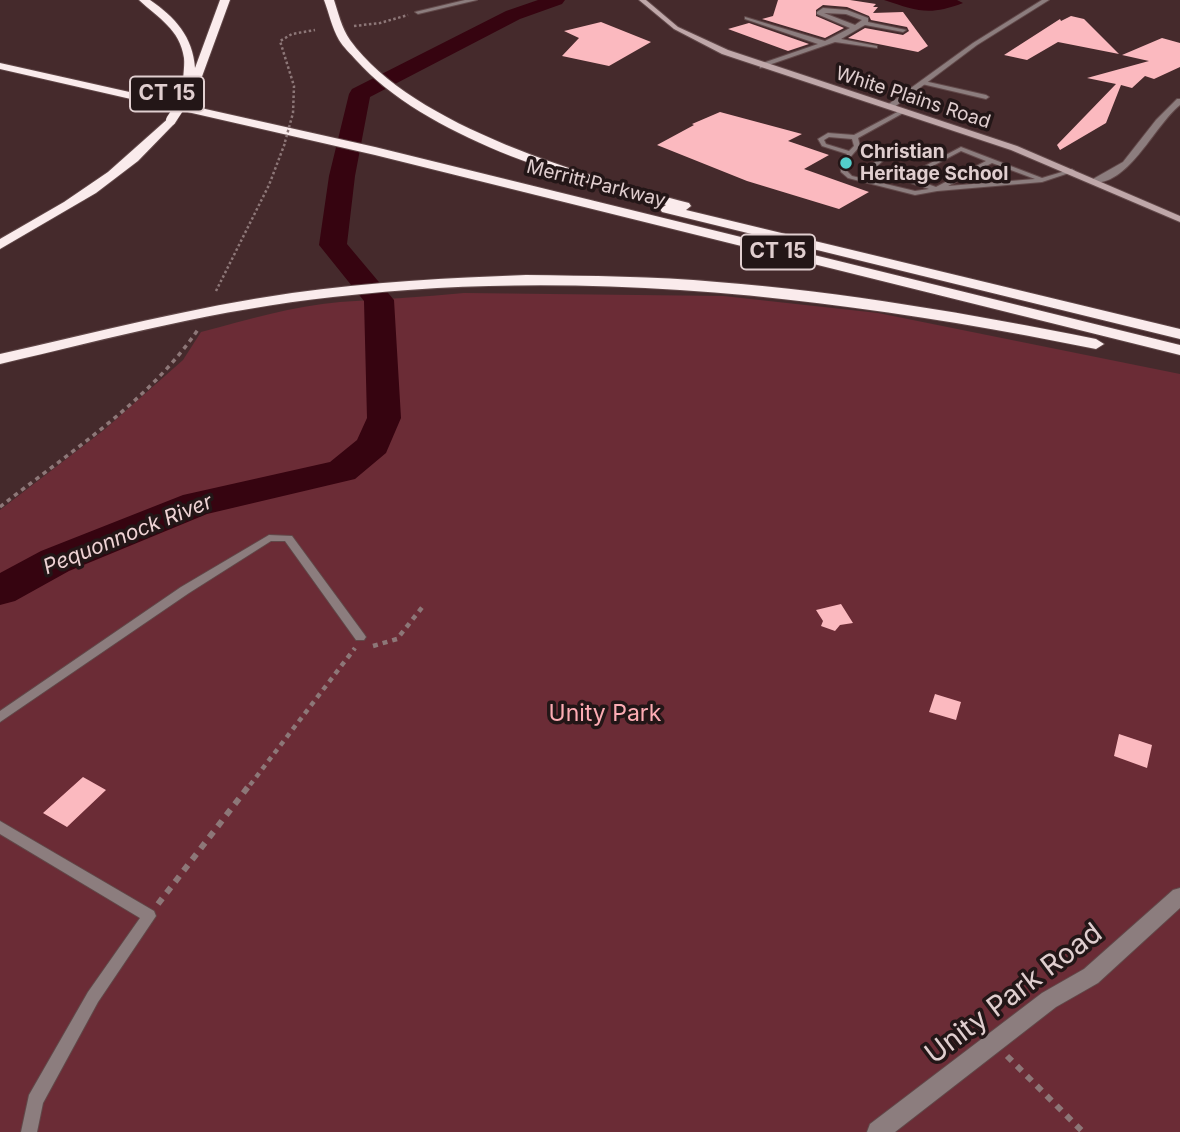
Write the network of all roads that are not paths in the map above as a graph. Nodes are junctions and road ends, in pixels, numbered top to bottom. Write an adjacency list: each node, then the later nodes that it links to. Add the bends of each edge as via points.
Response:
1 (144, 0): 19 (highway, via 173,22 186,41)
2 (225, 0): 19 (highway)
3 (329, 0): 37 (highway, via 335,27 367,67 397,91 495,144 673,203)
4 (474, 0): 7 (street)
5 (642, 0): 17 (main road, White Plains Road, via 676,28)
6 (1046, 0): 18 (street, via 975,44)
7 (418, 12)
8 (747, 18): 13 (street)
9 (864, 23): 10 (street); 10 (street, via 866,19 860,15 831,10 819,13); 11 (street)
10 (857, 28): 12 (street)
11 (903, 30)
12 (835, 40): 13 (street); 14 (street)
13 (826, 44): 17 (street)
14 (875, 47)
15 (0, 54): 24 (highway, Merritt Parkway / CT 15)
16 (0, 66): 24 (highway, Merritt Parkway / CT 15)
17 (763, 66): 22 (main road, White Plains Road)
18 (924, 83): 20 (lane); 22 (street)
19 (191, 85): 36 (highway, bridge, via 171,120 107,180)
20 (986, 97)
21 (1180, 101): 33 (street, via 1130,162)
22 (890, 107): 23 (main road, White Plains Road)
23 (903, 110): 25 (lane); 30 (main road, White Plains Road)
24 (333, 137): 26 (highway, Merritt Parkway / CT 15)
25 (855, 137): 27 (lane, via 857,146); 27 (lane, via 828,135 821,139 824,145)
26 (376, 147): 37 (highway, Merritt Parkway / CT 15); 39 (highway, Merritt Parkway / CT 15)
27 (850, 153): 34 (lane, via 843,162 850,177 915,193)
28 (882, 159): 31 (lane, via 873,166)
29 (992, 160): 31 (lane, via 961,149); 32 (lane); 34 (lane)
30 (1072, 171): 32 (lane); 33 (main road, White Plains Road)
31 (904, 179): 34 (lane)
32 (1042, 180): 34 (lane)
33 (1096, 181): 35 (main road, White Plains Road)
34 (937, 189)
35 (1180, 219)
36 (0, 245)
37 (964, 280): 38 (highway, Merritt Parkway / CT 15)
38 (1180, 334)
39 (1180, 350)
40 (0, 359): 41 (highway, via 213,311 333,292 509,280 612,280 766,289 921,309)
41 (1180, 362)
42 (360, 638): 43 (lane, via 288,538 269,538)
43 (0, 717)
44 (0, 827): 46 (lane, via 149,916 93,997 36,1101)
45 (1180, 895): 47 (street, Unity Park Road, via 1091,976 1049,1000)
46 (29, 1132)
47 (878, 1132)

